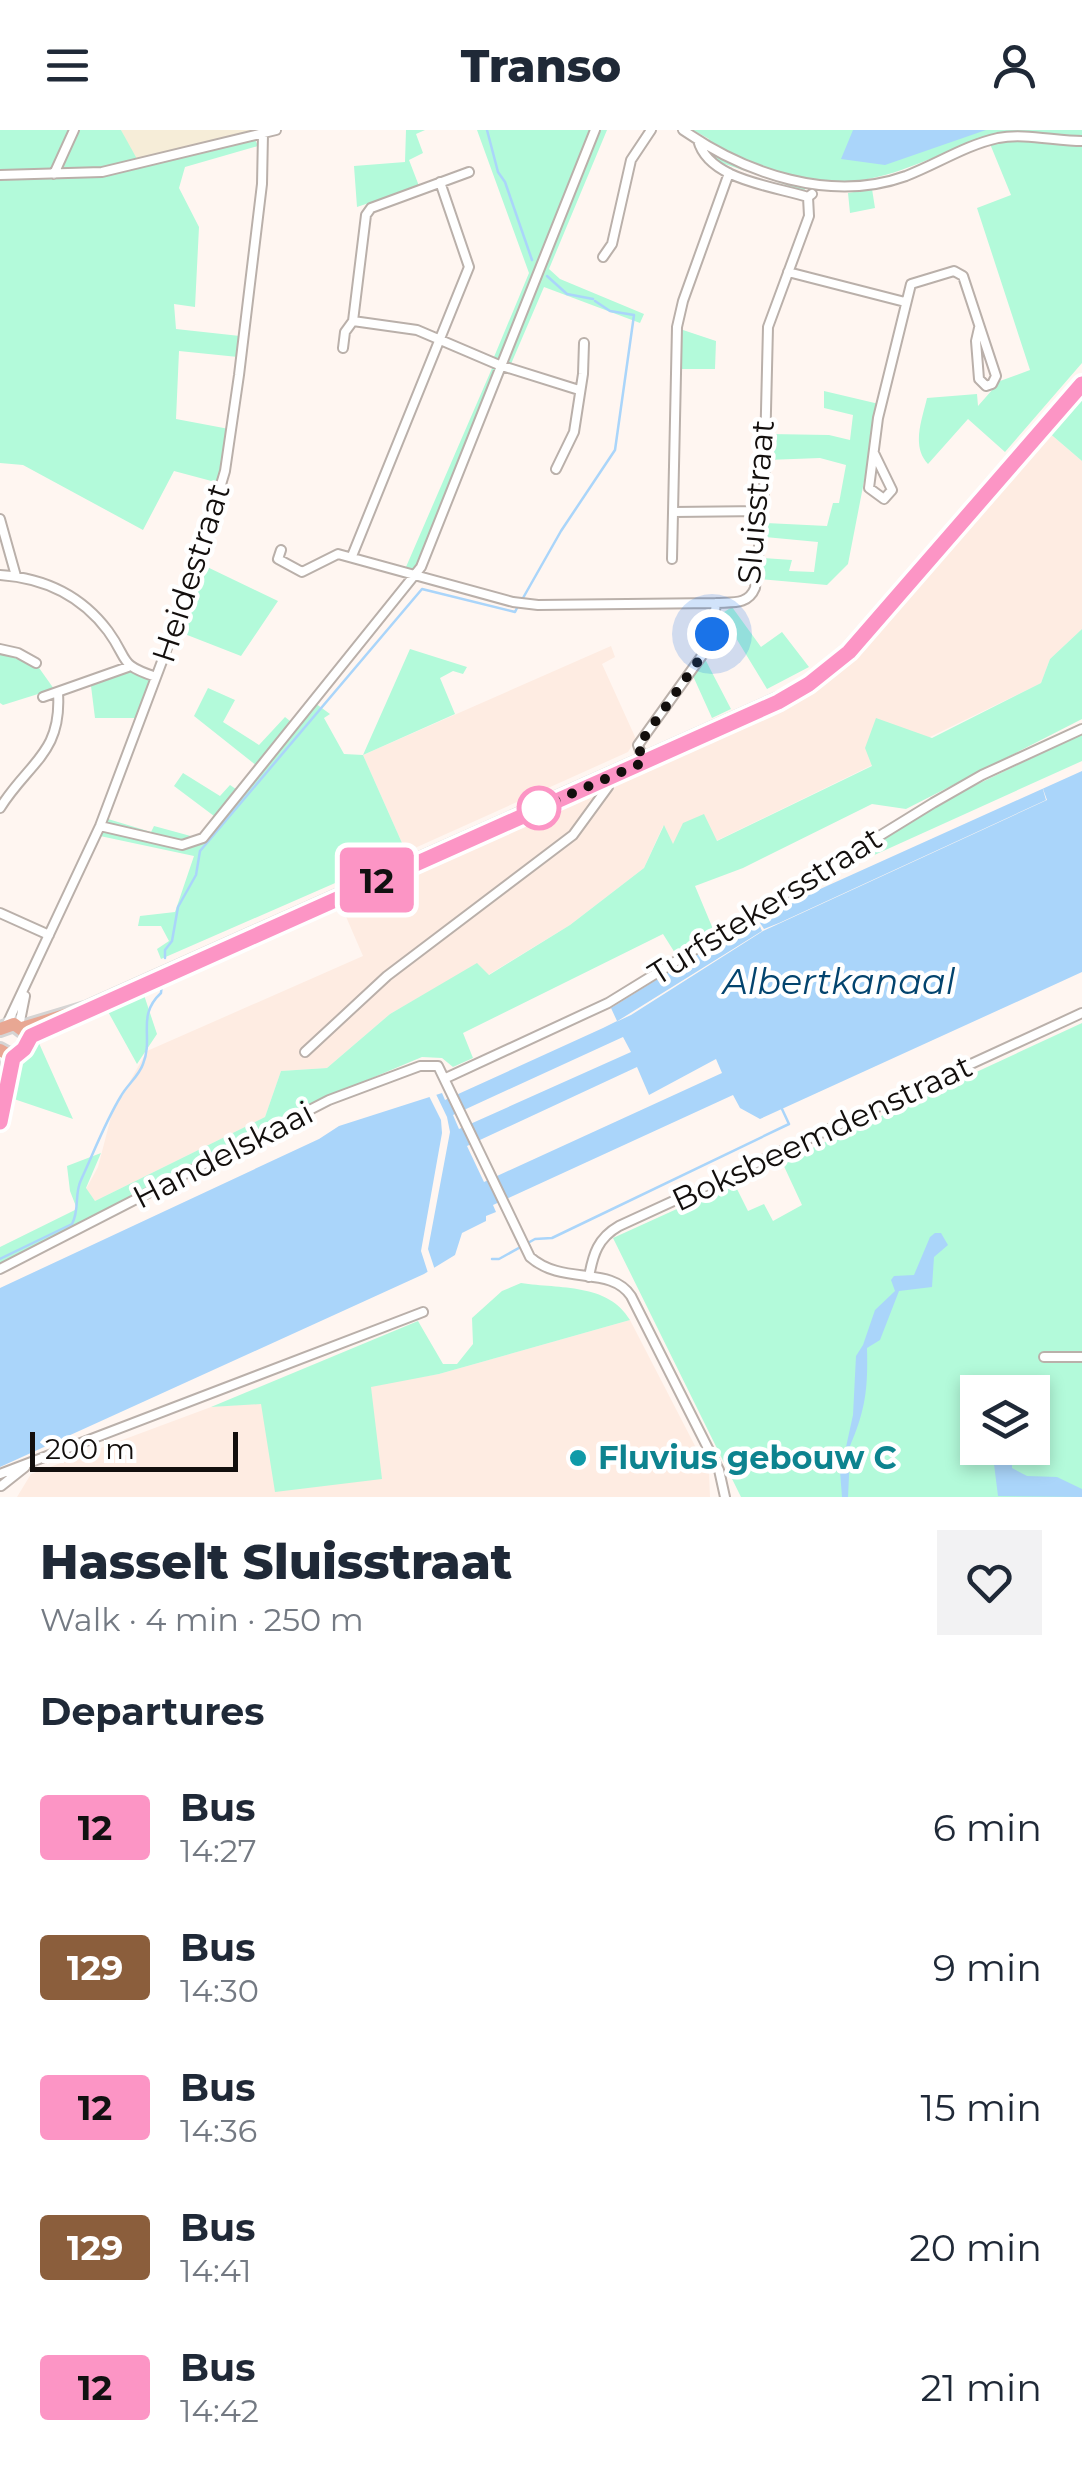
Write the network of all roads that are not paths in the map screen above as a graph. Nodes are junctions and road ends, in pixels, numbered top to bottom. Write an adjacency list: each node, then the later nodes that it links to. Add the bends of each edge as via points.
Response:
1 (74, 130): 11 (street)
2 (276, 130): 6 (street)
3 (595, 130): 24 (street)
4 (651, 130): 16 (street, via 631,160 612,244)
5 (682, 130): 7 (street)
6 (263, 134): 11 (street, via 119,169); 42 (street, Heidestraat, via 224,472)
7 (698, 140): 10 (street, via 707,161); 14 (street)
8 (1082, 141): 14 (street, via 1002,137 884,182)
9 (469, 172): 13 (street)
10 (728, 173): 15 (street); 30 (street, via 676,327)
11 (54, 174): 12 (street)
12 (0, 175)
13 (440, 182): 19 (street, via 378,203 366,215); 21 (street, via 469,267)
14 (819, 188): 15 (street)
15 (808, 197): 17 (street, Sluisstraat)
16 (603, 257)
17 (788, 272): 18 (street); 29 (street, Sluisstraat, via 764,349)
18 (905, 302): 20 (street, via 911,284 959,272); 27 (street)
19 (353, 321): 21 (street); 23 (street)
20 (979, 328): 20 (street, via 996,376 986,386 978,379)
21 (442, 340): 24 (street); 33 (street)
22 (584, 343): 26 (street)
23 (343, 348)
24 (499, 365): 26 (street); 37 (street)
25 (1082, 384): 46 (main road, via 837,663 778,702)
26 (579, 390): 28 (street, via 574,432)
27 (874, 453): 27 (street, via 892,490 884,499 870,488)
28 (556, 468)
29 (762, 511): 30 (street); 38 (street, Sluisstraat, via 752,596)
30 (674, 512): 34 (street)
31 (0, 519): 36 (street)
32 (280, 550): 33 (street, via 280,563 302,572 332,555)
33 (352, 556): 37 (street)
34 (672, 558)
35 (0, 575): 36 (street)
36 (16, 576): 41 (street, via 62,591 88,609)
37 (414, 576): 38 (street, via 538,605); 49 (street, via 204,838 182,845)
38 (716, 603): 46 (street, Sluisstraat, via 706,650 638,746)
39 (0, 650): 40 (street)
40 (33, 657)
41 (128, 668): 42 (street); 43 (street)
42 (156, 677): 49 (street, Heidestraat)
43 (58, 692): 44 (street); 48 (street, via 55,733)
44 (43, 697)
45 (1082, 729): 56 (street, Turfstekersstraat, via 932,802 608,1003)
46 (644, 762): 47 (main road)
47 (610, 777): 53 (main road, via 79,1012); 55 (street, via 573,834 387,976)
48 (0, 808)
49 (100, 826): 51 (street, Heidestraat)
50 (0, 913): 51 (street)
51 (50, 936): 53 (street, Heidestraat)
52 (1082, 1013): 59 (street, Boksbeemdenstraat, via 619,1226 595,1250)
53 (15, 1030): 54 (main road, via 24,1049)
54 (4, 1052): 57 (street)
55 (305, 1052)
56 (448, 1082): 58 (street, Handelskaai, via 438,1066 420,1066 329,1100); 59 (street, via 526,1250 541,1266)
57 (0, 1121)
58 (0, 1269)
59 (590, 1277): 64 (street, via 619,1282 630,1296 719,1470)
60 (423, 1312): 63 (street, via 28,1465)
61 (1044, 1357): 62 (street)
62 (1082, 1358)
63 (0, 1482)
64 (725, 1497)

